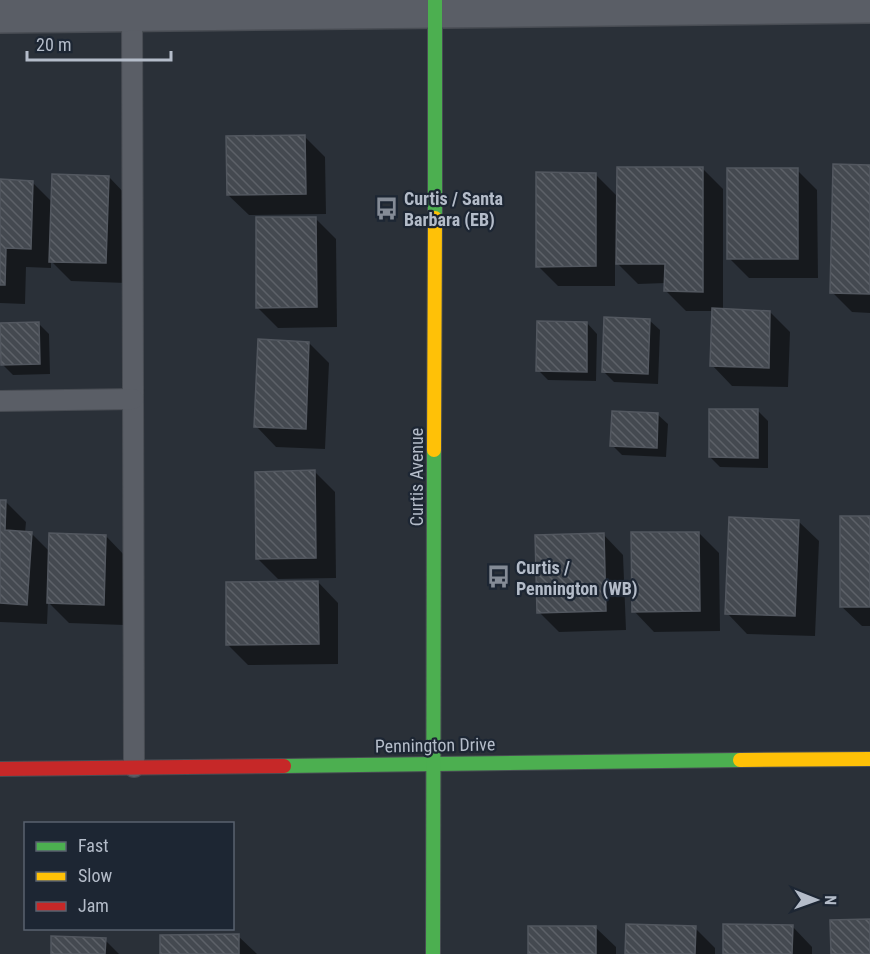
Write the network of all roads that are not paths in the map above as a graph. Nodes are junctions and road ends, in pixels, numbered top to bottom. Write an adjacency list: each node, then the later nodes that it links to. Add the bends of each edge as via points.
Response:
1 (435, 5): 2 (street); 3 (street); 8 (street, Curtis Avenue)
2 (870, 6)
3 (132, 7): 4 (street); 5 (lane)
4 (0, 16)
5 (133, 399): 6 (lane); 9 (lane)
6 (0, 401)
7 (870, 759): 8 (street, Pennington Drive)
8 (433, 762): 9 (street, Pennington Drive); 11 (street, Curtis Avenue)
9 (134, 767): 10 (street, Pennington Drive)
10 (0, 769)
11 (433, 954)

